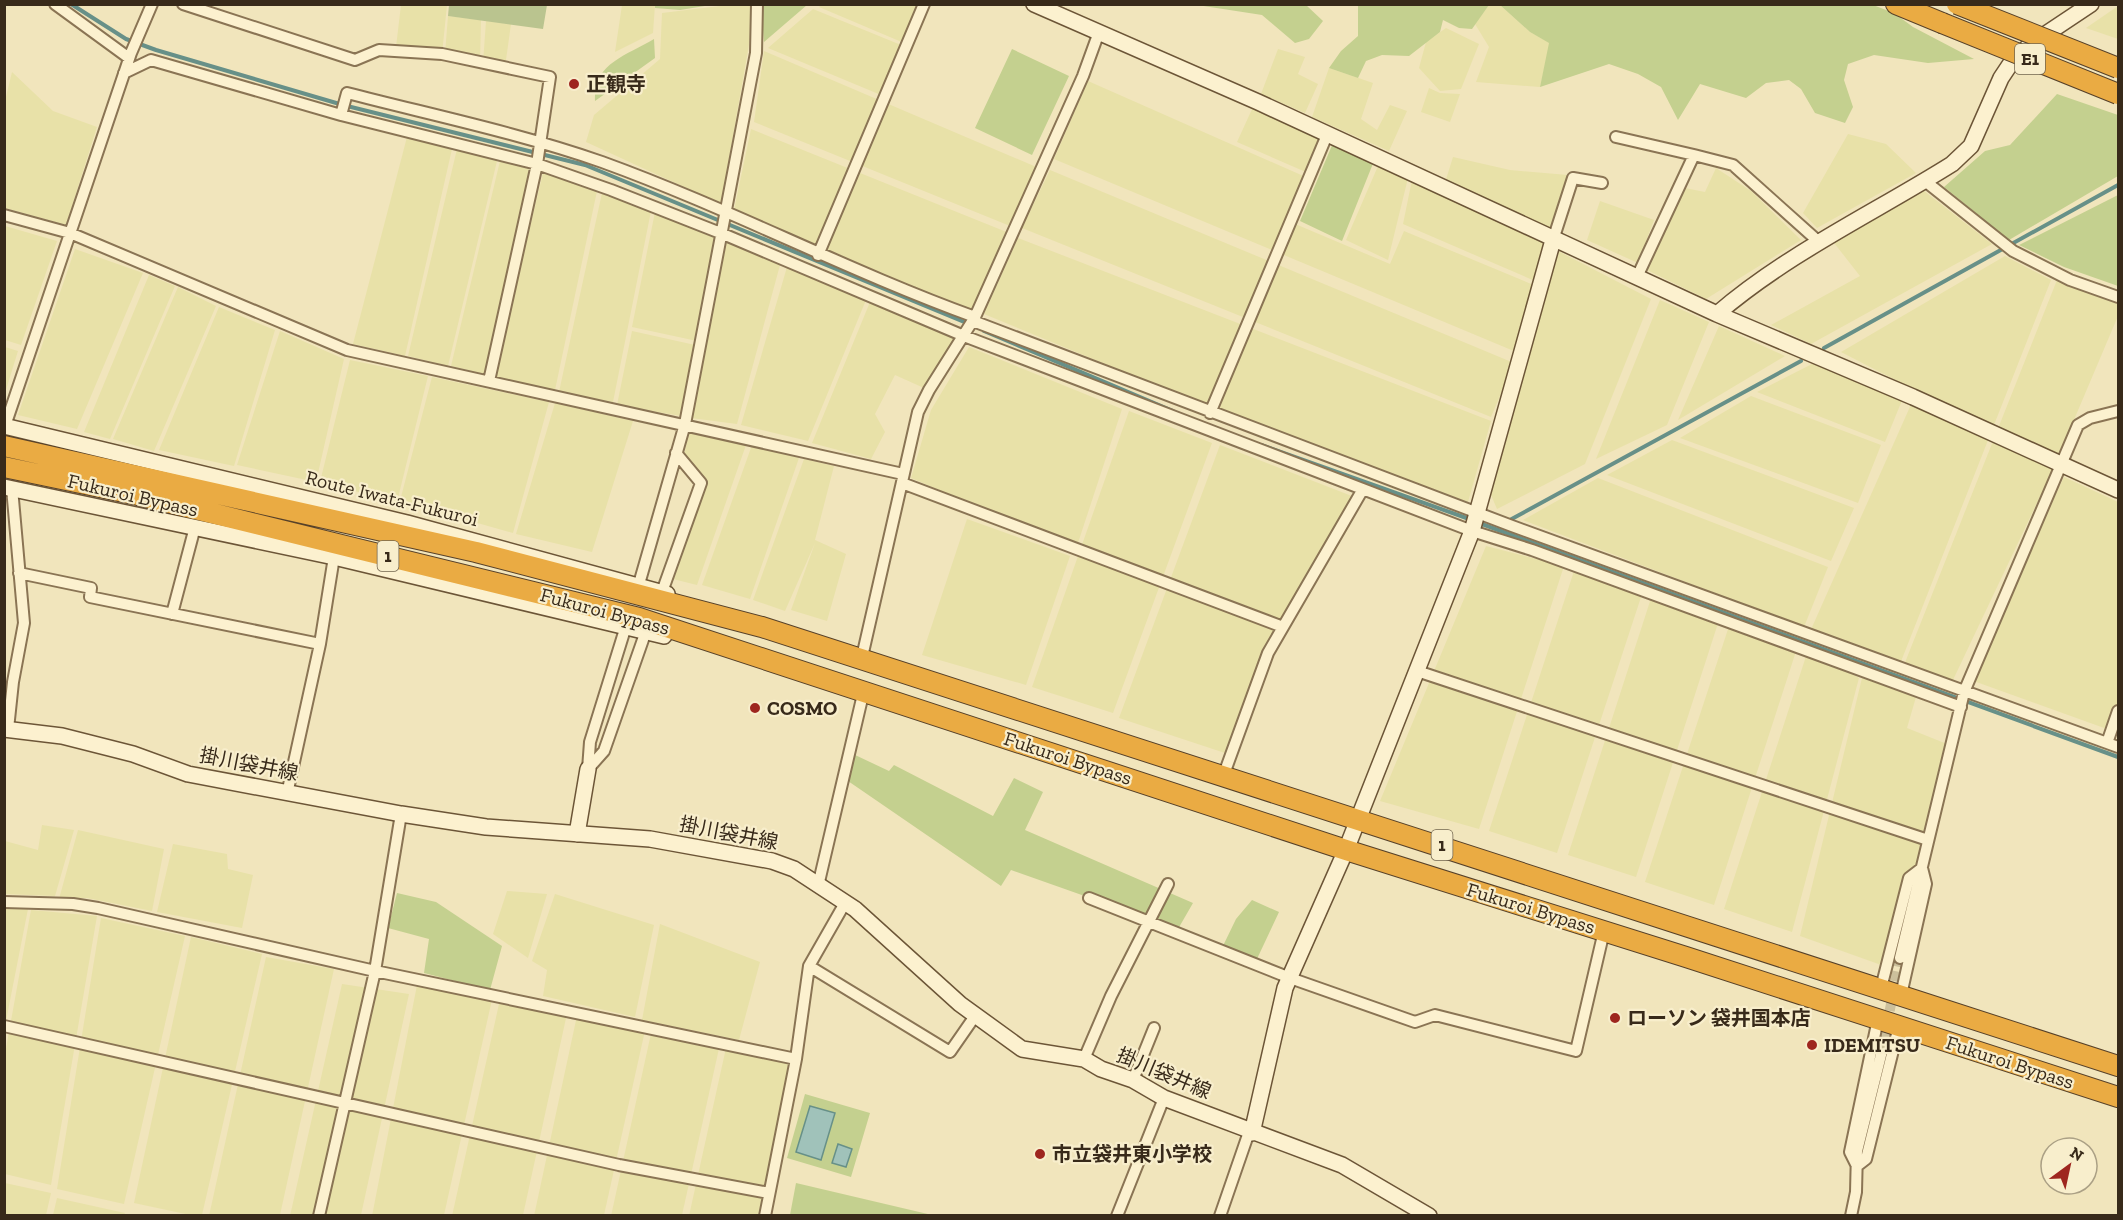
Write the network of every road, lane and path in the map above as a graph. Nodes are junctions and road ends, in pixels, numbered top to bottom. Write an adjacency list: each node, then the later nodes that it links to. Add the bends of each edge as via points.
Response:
1 (55, 4): 11 (street)
2 (152, 4): 11 (street)
3 (183, 4): 18 (street, via 355,60 379,50 442,54 550,77)
4 (757, 4): 23 (street, via 756,52)
5 (924, 4): 29 (street)
6 (1034, 4): 10 (main road)
7 (1896, 4): 14 (highway, E1, bridge)
8 (1957, 4): 12 (highway, E1, bridge)
9 (2091, 4): 21 (main road, via 2031,44 2011,63 1971,146 1953,164)
10 (1099, 32): 16 (main road); 33 (street)
11 (130, 56): 13 (street)
12 (2118, 68)
13 (124, 73): 15 (street, via 151,60); 26 (street)
14 (2118, 94)
15 (342, 112): 18 (street, via 347,93); 20 (street)
16 (1327, 135): 27 (main road); 37 (street)
17 (1616, 137): 19 (street)
18 (539, 145): 20 (street); 23 (street, via 602,162)
19 (1694, 155): 28 (street, via 1733,165); 30 (street)
20 (538, 162): 25 (street); 35 (street)
21 (1925, 181): 28 (main road); 31 (street, via 2013,251 2070,280)
22 (1602, 183): 27 (street, via 1573,178)
23 (727, 213): 25 (street); 29 (street)
24 (4, 215): 26 (street)
25 (724, 231): 34 (street); 38 (street)
26 (70, 233): 35 (street, via 347,350); 39 (street)
27 (1553, 240): 30 (main road); 48 (main road)
28 (1819, 242): 32 (main road)
29 (818, 255): 33 (street)
30 (1637, 277): 32 (main road)
31 (2118, 297)
32 (1717, 314): 42 (main road)
33 (974, 319): 34 (street); 37 (street)
34 (964, 336): 44 (street, via 918,412); 46 (street)
35 (489, 381): 38 (street)
36 (2118, 411): 42 (street, via 2078,425)
37 (1210, 413): 48 (street)
38 (685, 424): 41 (street); 44 (street)
39 (5, 426): 52 (main road, Route Iwata-Fukuroi, via 407,523)
40 (4, 446): 57 (highway, Fukuroi Bypass / 1, via 476,552)
41 (676, 453): 52 (street); 53 (street, via 701,483)
42 (2061, 465): 47 (main road); 64 (street)
43 (4, 467): 61 (highway, Fukuroi Bypass / 1, via 138,495 639,618)
44 (902, 478): 56 (street); 60 (street)
45 (8, 488): 49 (main road); 51 (street)
46 (1363, 489): 48 (street); 56 (street)
47 (2118, 490)
48 (1475, 521): 62 (main road); 64 (street, via 1532,550); 64 (street, via 1497,520)
49 (195, 527): 50 (main road); 54 (street)
50 (334, 557): 55 (main road); 59 (street)
51 (20, 573): 54 (street, via 91,588 90,597); 66 (street, via 24,623)
52 (639, 584): 53 (main road, Route Iwata-Fukuroi)
53 (662, 592): 57 (main road, Route Iwata-Fukuroi)
54 (172, 614): 59 (street)
55 (626, 626): 58 (main road); 69 (street, via 590,742)
56 (1283, 627): 70 (street, via 1268,653)
57 (765, 628): 60 (highway, Fukuroi Bypass / 1)
58 (646, 631): 61 (main road, via 731,658); 69 (street, via 604,752)
59 (320, 644): 71 (street)
60 (862, 657): 70 (highway, Fukuroi Bypass / 1)
61 (772, 660): 63 (highway, Fukuroi Bypass / 1)
62 (1417, 671): 73 (main road); 75 (street)
63 (864, 690): 76 (highway, Fukuroi Bypass / 1); 79 (street)
64 (1963, 699): 67 (street); 75 (street)
65 (2118, 711): 67 (street)
66 (6, 729): 71 (main road, 掛川袋井線, via 62,736 133,754 188,774)
67 (2107, 743): 68 (street)
68 (2118, 747)
69 (588, 769): 74 (main road)
70 (1224, 774): 73 (highway, Fukuroi Bypass / 1)
71 (287, 794): 72 (main road, 掛川袋井線)
72 (401, 814): 74 (main road, 掛川袋井線, via 486,827); 87 (street)
73 (1358, 818): 76 (main road); 89 (highway, Fukuroi Bypass / 1)
74 (577, 834): 79 (main road, 掛川袋井線, via 650,839 772,861 794,869)
75 (1928, 840): 77 (street)
76 (1346, 850): 84 (highway, Fukuroi Bypass / 1); 88 (main road)
77 (1922, 868): 85 (street); 89 (street, via 1909,878); 90 (street, via 1926,884)
78 (1168, 884): 83 (street)
79 (818, 886): 82 (main road, 掛川袋井線)
80 (1089, 898): 83 (street)
81 (4, 902): 87 (street, via 98,908)
82 (845, 903): 86 (street); 91 (main road, 掛川袋井線)
83 (1149, 922): 88 (street); 98 (street)
84 (1605, 931): 88 (street, via 1576,1051 1435,1016 1415,1022); 92 (highway, Fukuroi Bypass / 1)
85 (1900, 958)
86 (809, 966): 91 (street, via 950,1052); 97 (street)
87 (375, 971): 97 (street); 103 (street)
88 (1290, 978): 104 (main road, via 1279,1009 1261,1102)
89 (1881, 988): 90 (highway, Fukuroi Bypass / 1)
90 (1902, 995): 99 (highway, Fukuroi Bypass / 1)
91 (975, 1016): 98 (main road, 掛川袋井線, via 1022,1048)
92 (1878, 1019): 94 (highway, Fukuroi Bypass / 1); 105 (street, via 1850,1152)
93 (4, 1026): 103 (street)
94 (1899, 1026): 101 (highway, Fukuroi Bypass / 1); 105 (street, via 1866,1160)
95 (1154, 1028): 100 (street)
96 (1881, 1055): 105 (street, via 1857,1151)
97 (796, 1059): 106 (street)
98 (1084, 1059): 100 (main road, 掛川袋井線)
99 (2118, 1066)
100 (1133, 1080): 102 (main road, 掛川袋井線)
101 (2118, 1097)
102 (1164, 1098): 104 (main road, 掛川袋井線); 109 (street)
103 (344, 1104): 106 (street, via 619,1165); 107 (street)
104 (1250, 1132): 110 (street); 111 (main road, 掛川袋井線, via 1342,1165)
105 (1857, 1166): 112 (street)
106 (769, 1193): 108 (street)
107 (319, 1215)
108 (765, 1215)
109 (1117, 1215)
110 (1220, 1215)
111 (1429, 1215)
112 (1851, 1215)

